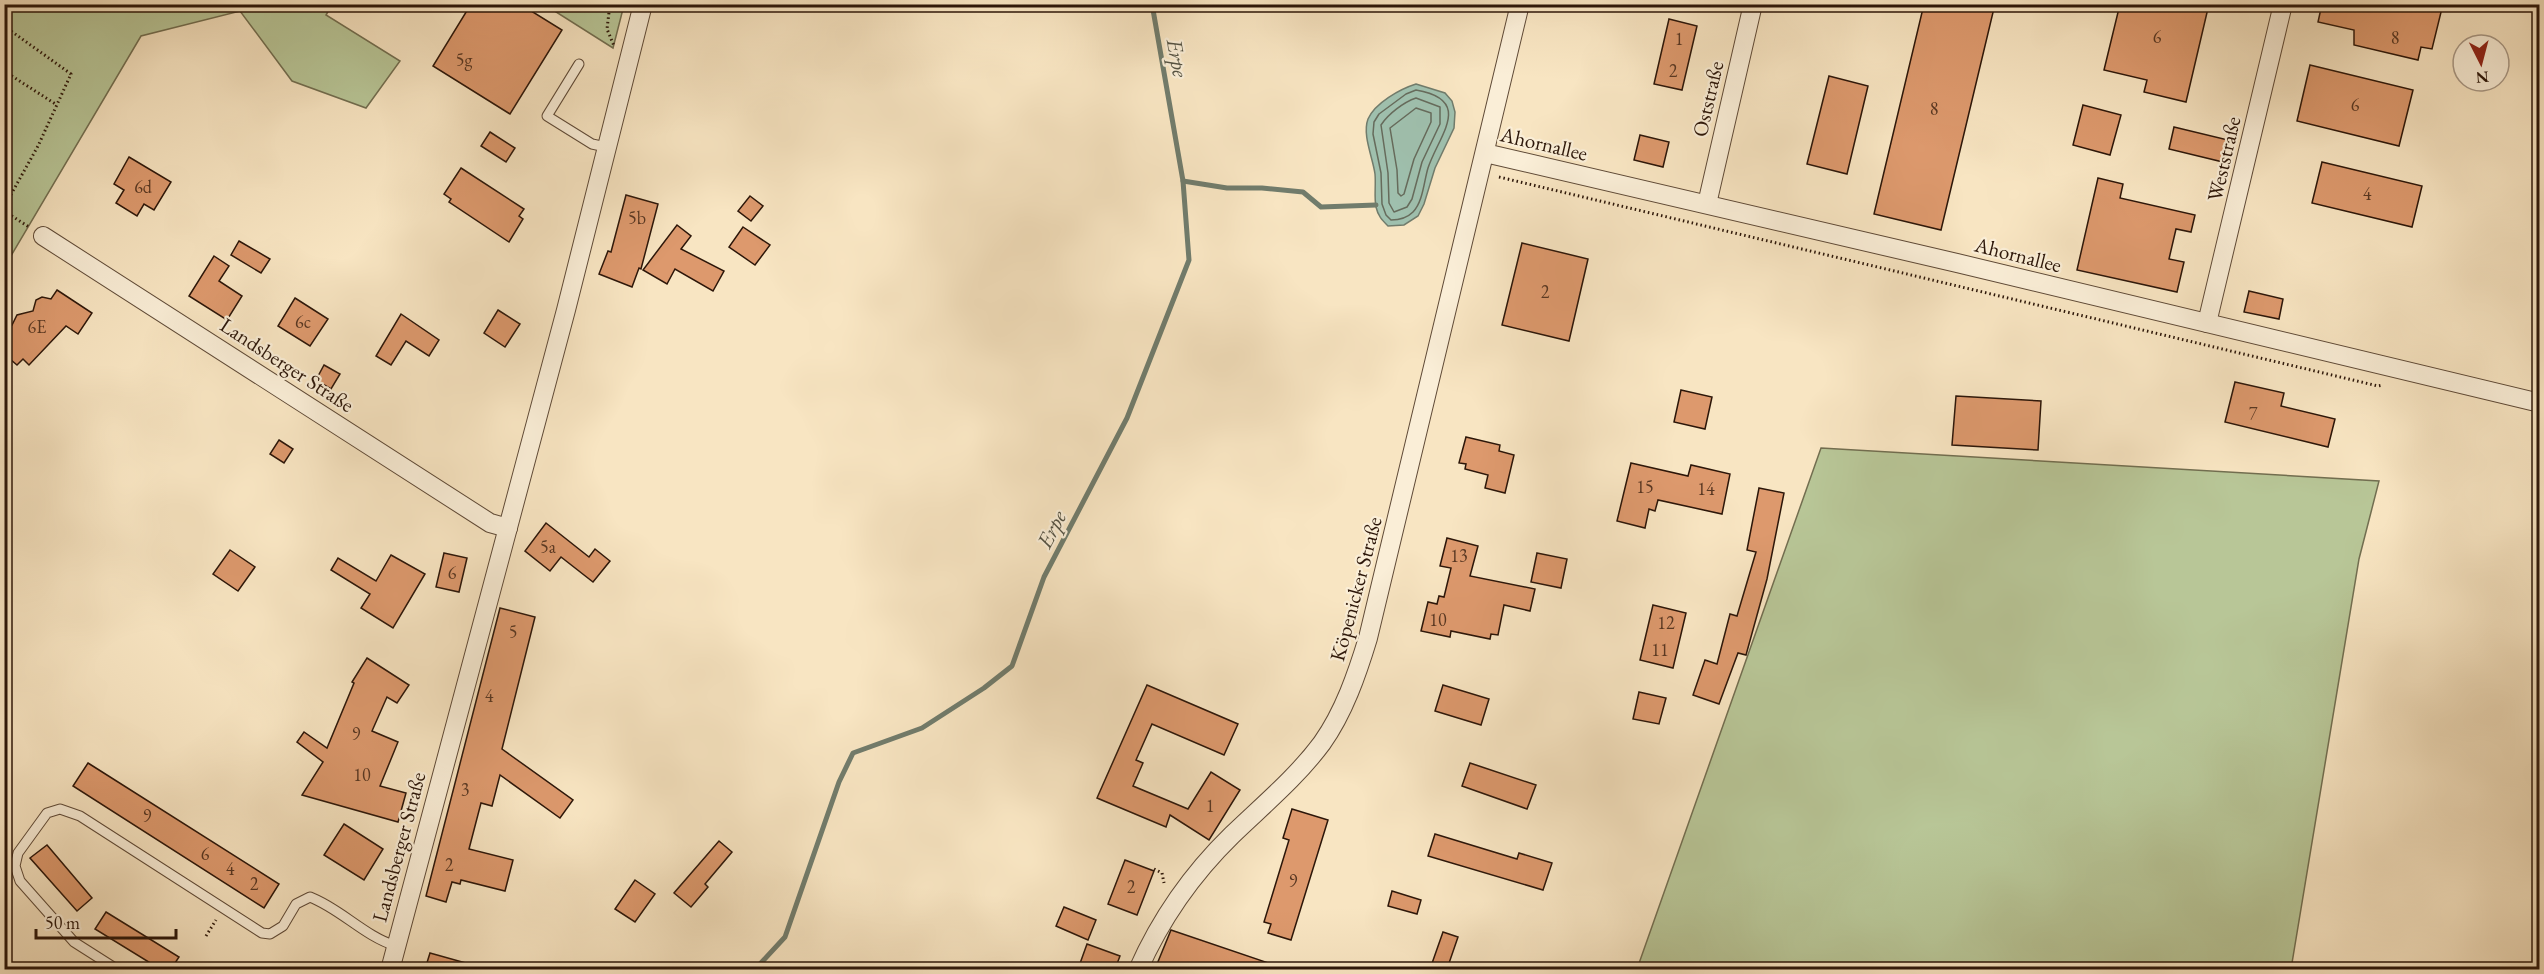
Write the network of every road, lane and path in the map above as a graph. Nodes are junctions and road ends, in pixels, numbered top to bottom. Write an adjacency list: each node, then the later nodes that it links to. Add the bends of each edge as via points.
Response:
1 (609, 4): 7 (path, via 607,29 616,51)
2 (1520, 4): 12 (street, Köpenicker Straße)
3 (1753, 4): 14 (street, Oststraße)
4 (2283, 4): 17 (street, Weststraße)
5 (640, 5): 7 (street, Landsberger Straße)
6 (4, 26): 10 (path, via 71,74)
7 (629, 62): 11 (street, Landsberger Straße)
8 (579, 64): 11 (lane, via 547,116 592,144)
9 (4, 71): 10 (path)
10 (57, 105): 15 (path)
11 (606, 147): 20 (street, Landsberger Straße)
12 (1485, 153): 13 (street, Köpenicker Straße); 14 (street, Ahornallee)
13 (1481, 173): 18 (path, via 2016,302 2378,386); 28 (street, Köpenicker Straße, via 1368,638 1352,685 1312,755 1190,880 1159,925)
14 (1707, 204): 17 (street, Ahornallee)
15 (4, 209): 16 (path)
16 (43, 236): 20 (street, Landsberger Straße, via 490,523)
17 (2207, 323): 19 (street, Ahornallee)
18 (2386, 384)
19 (2540, 403)
20 (508, 528): 25 (street, Landsberger Straße)
21 (1154, 869): 22 (path, via 1161,873)
22 (1164, 883)
23 (224, 909): 24 (path); 25 (lane, via 270,934 283,926 296,904 310,897 380,941); 26 (lane, via 80,816 60,809 47,813 18,853 15,866 20,881 74,942)
24 (206, 936)
25 (396, 946): 27 (street, Landsberger Straße)
26 (118, 969)
27 (390, 969)
28 (1138, 969)

